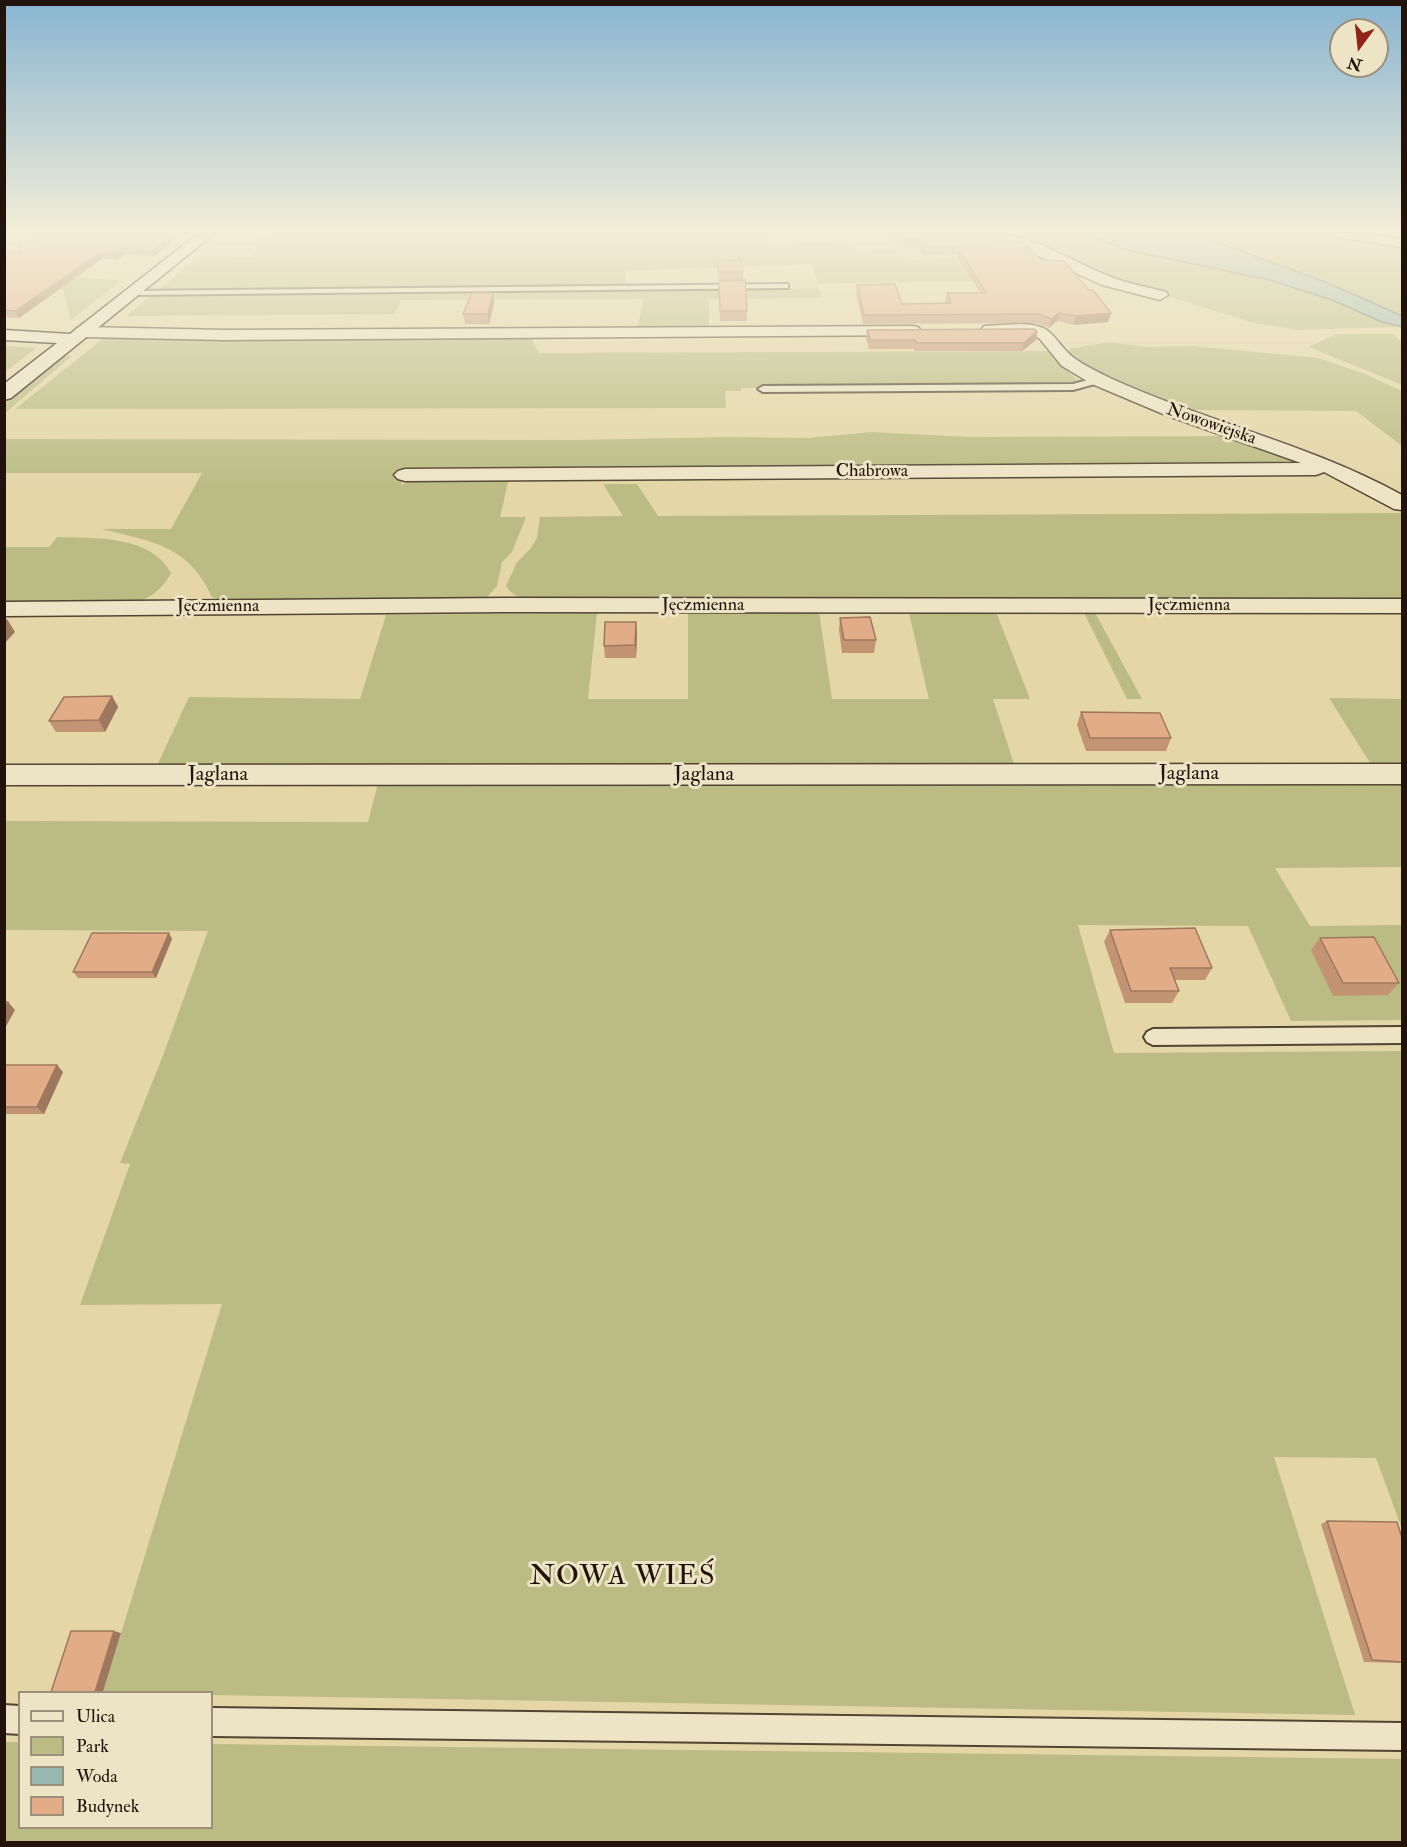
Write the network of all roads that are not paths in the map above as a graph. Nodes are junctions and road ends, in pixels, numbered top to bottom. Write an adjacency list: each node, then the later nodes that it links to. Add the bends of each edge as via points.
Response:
1 (99, 319): 5 (street)
2 (924, 330): 5 (street)
3 (972, 330): 6 (street, Nowowiejska, via 1043,333 1067,361)
4 (4, 335): 5 (street)
5 (78, 336): 8 (street)
6 (1099, 380): 7 (lane, via 1073,387); 9 (street, Nowowiejska, via 1167,411)
7 (763, 389)
8 (4, 394)
9 (1338, 469): 10 (street, Chabrowa); 11 (street, Nowowiejska)
10 (405, 476)
11 (1402, 504)
12 (1402, 606): 13 (street, Jęczmienna)
13 (4, 609)
14 (1402, 774): 15 (street, Jaglana)
15 (4, 775)
16 (1402, 1035): 17 (lane)
17 (1153, 1037)
18 (213, 1722): 19 (lane)
19 (1402, 1737)

